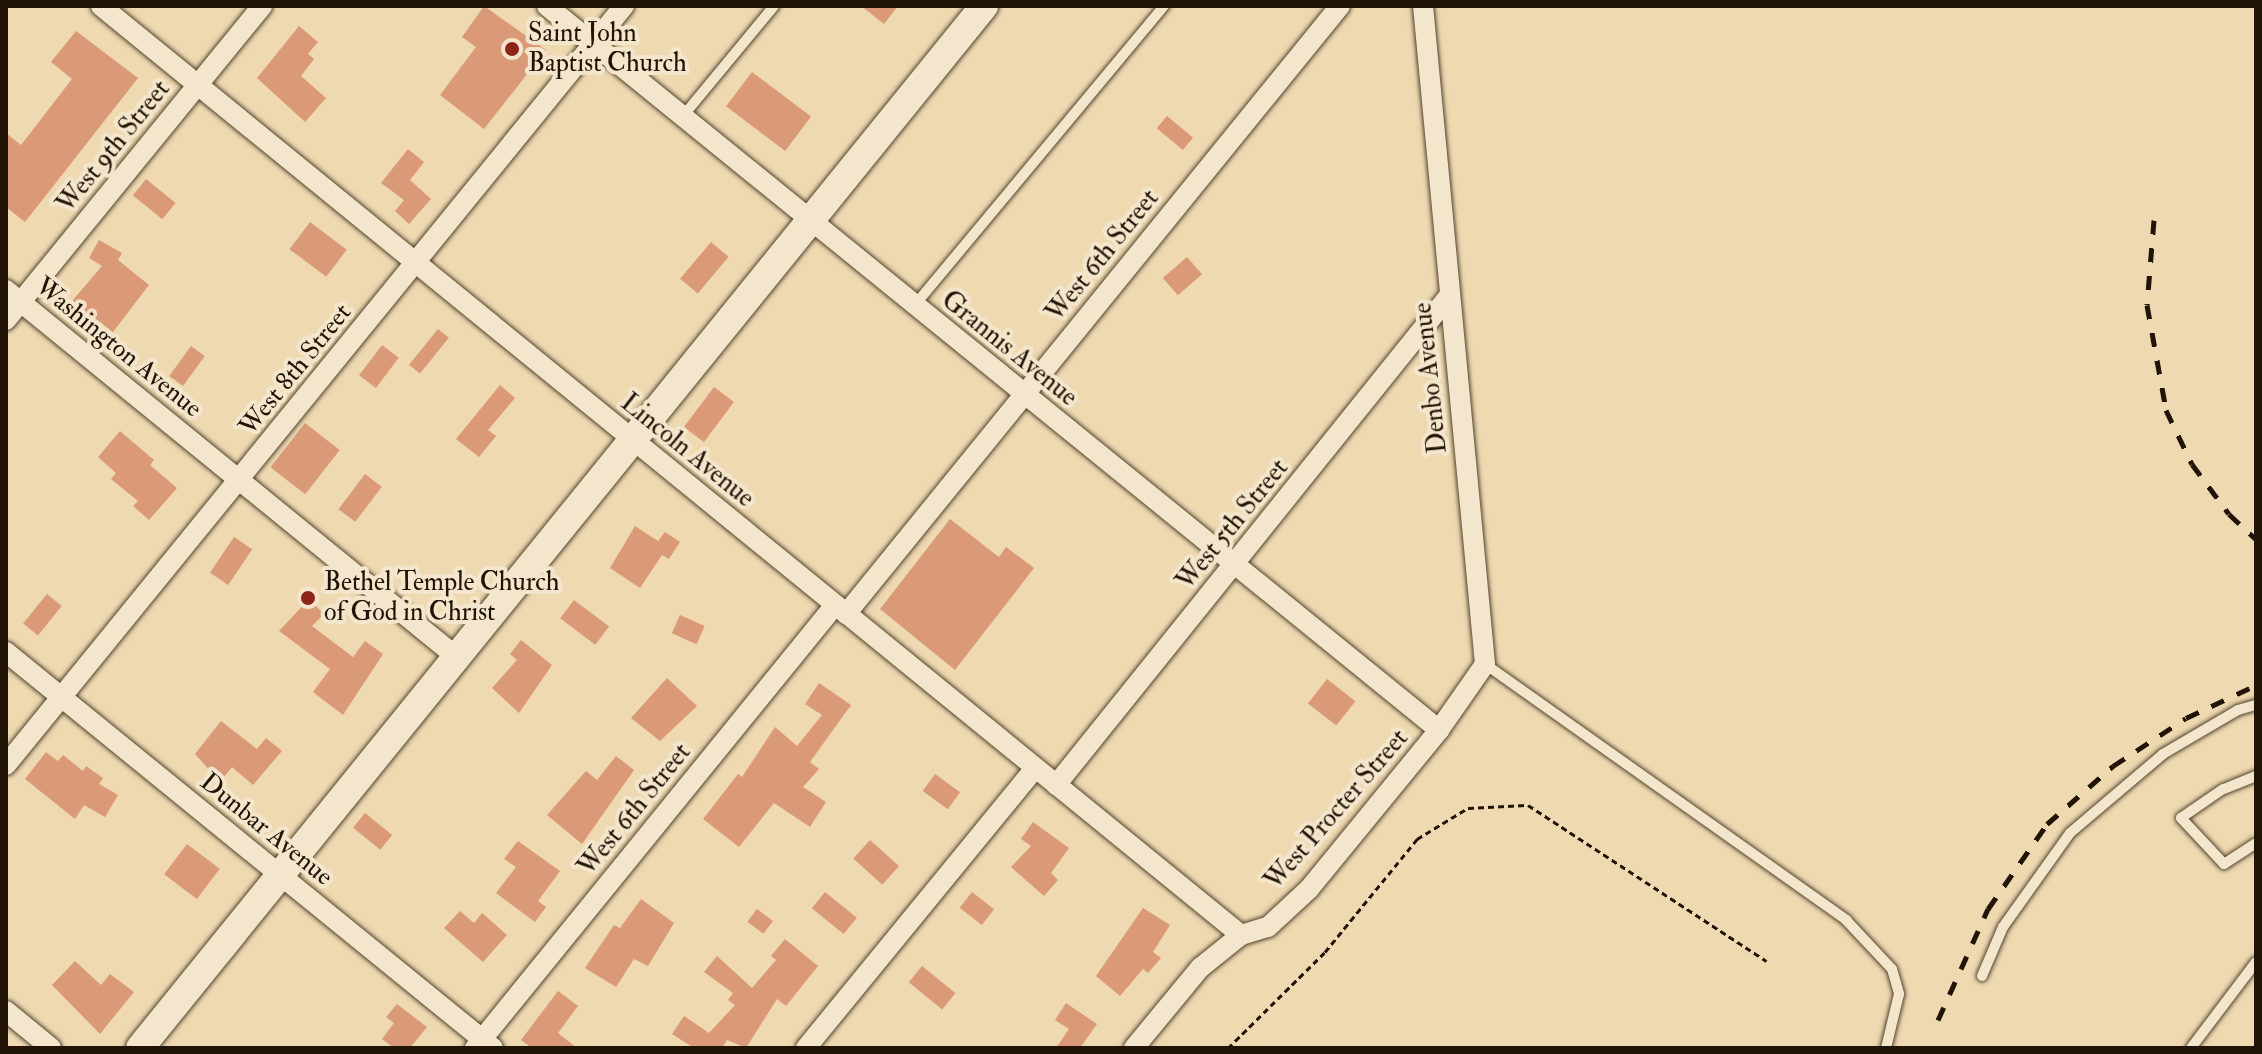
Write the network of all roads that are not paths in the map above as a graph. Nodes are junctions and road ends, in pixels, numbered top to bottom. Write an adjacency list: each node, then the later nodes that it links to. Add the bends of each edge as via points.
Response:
1 (101, 6): 11 (street, Lincoln Avenue)
2 (262, 6): 11 (street, West 9th Street)
3 (547, 6): 10 (street, Grannis Avenue)
4 (624, 6): 10 (street, West 8th Street)
5 (774, 6): 12 (lane)
6 (984, 6): 13 (main road)
7 (1164, 6): 17 (lane)
8 (1340, 6): 19 (street, West 6th Street)
9 (1423, 6): 16 (street, Denbo Avenue)
10 (593, 43): 12 (street, Grannis Avenue); 14 (street, West 8th Street)
11 (198, 85): 14 (street, Lincoln Avenue); 15 (street, West 9th Street)
12 (683, 116): 13 (street, Grannis Avenue)
13 (809, 220): 17 (street, Grannis Avenue); 20 (main road)
14 (415, 263): 20 (street, Lincoln Avenue); 21 (street, West 8th Street)
15 (13, 296): 18 (street, West 9th Street); 21 (street, Washington Avenue)
16 (1449, 296): 22 (street, West 5th Street); 26 (street, Denbo Avenue)
17 (914, 306): 19 (street, Grannis Avenue)
18 (6, 320)
19 (1024, 394): 22 (street, Grannis Avenue); 23 (street, West 6th Street)
20 (634, 441): 23 (street, Lincoln Avenue); 25 (main road)
21 (240, 481): 25 (street, Washington Avenue); 27 (street, West 8th Street)
22 (1236, 565): 29 (street, Grannis Avenue); 33 (street, West 5th Street)
23 (840, 610): 31 (street, Lincoln Avenue); 40 (street, West 6th Street)
24 (6, 652): 27 (street, Dunbar Avenue)
25 (459, 659): 35 (main road)
26 (1485, 664): 29 (street); 45 (lane, via 1846,920 1892,969 1899,994)
27 (61, 697): 30 (street, West 8th Street); 35 (street, Dunbar Avenue)
28 (2256, 705): 38 (lane, via 2163,754 2070,833 2003,927)
29 (1439, 730): 36 (street, West Procter Street, via 1309,889 1268,927)
30 (6, 765)
31 (1035, 768): 33 (street, Lincoln Avenue); 43 (street)
32 (2256, 776): 34 (lane, via 2223,789 2181,818 2224,864)
33 (1056, 785): 36 (street, Lincoln Avenue)
34 (2256, 843)
35 (281, 876): 40 (street, Dunbar Avenue); 42 (main road)
36 (1241, 935): 44 (street, West Procter Street, via 1200,968)
37 (2256, 962): 46 (lane)
38 (1982, 976)
39 (6, 1011): 41 (street)
40 (484, 1045)
41 (51, 1048)
42 (140, 1048)
43 (806, 1048)
44 (1134, 1048)
45 (1886, 1048)
46 (2191, 1048)

